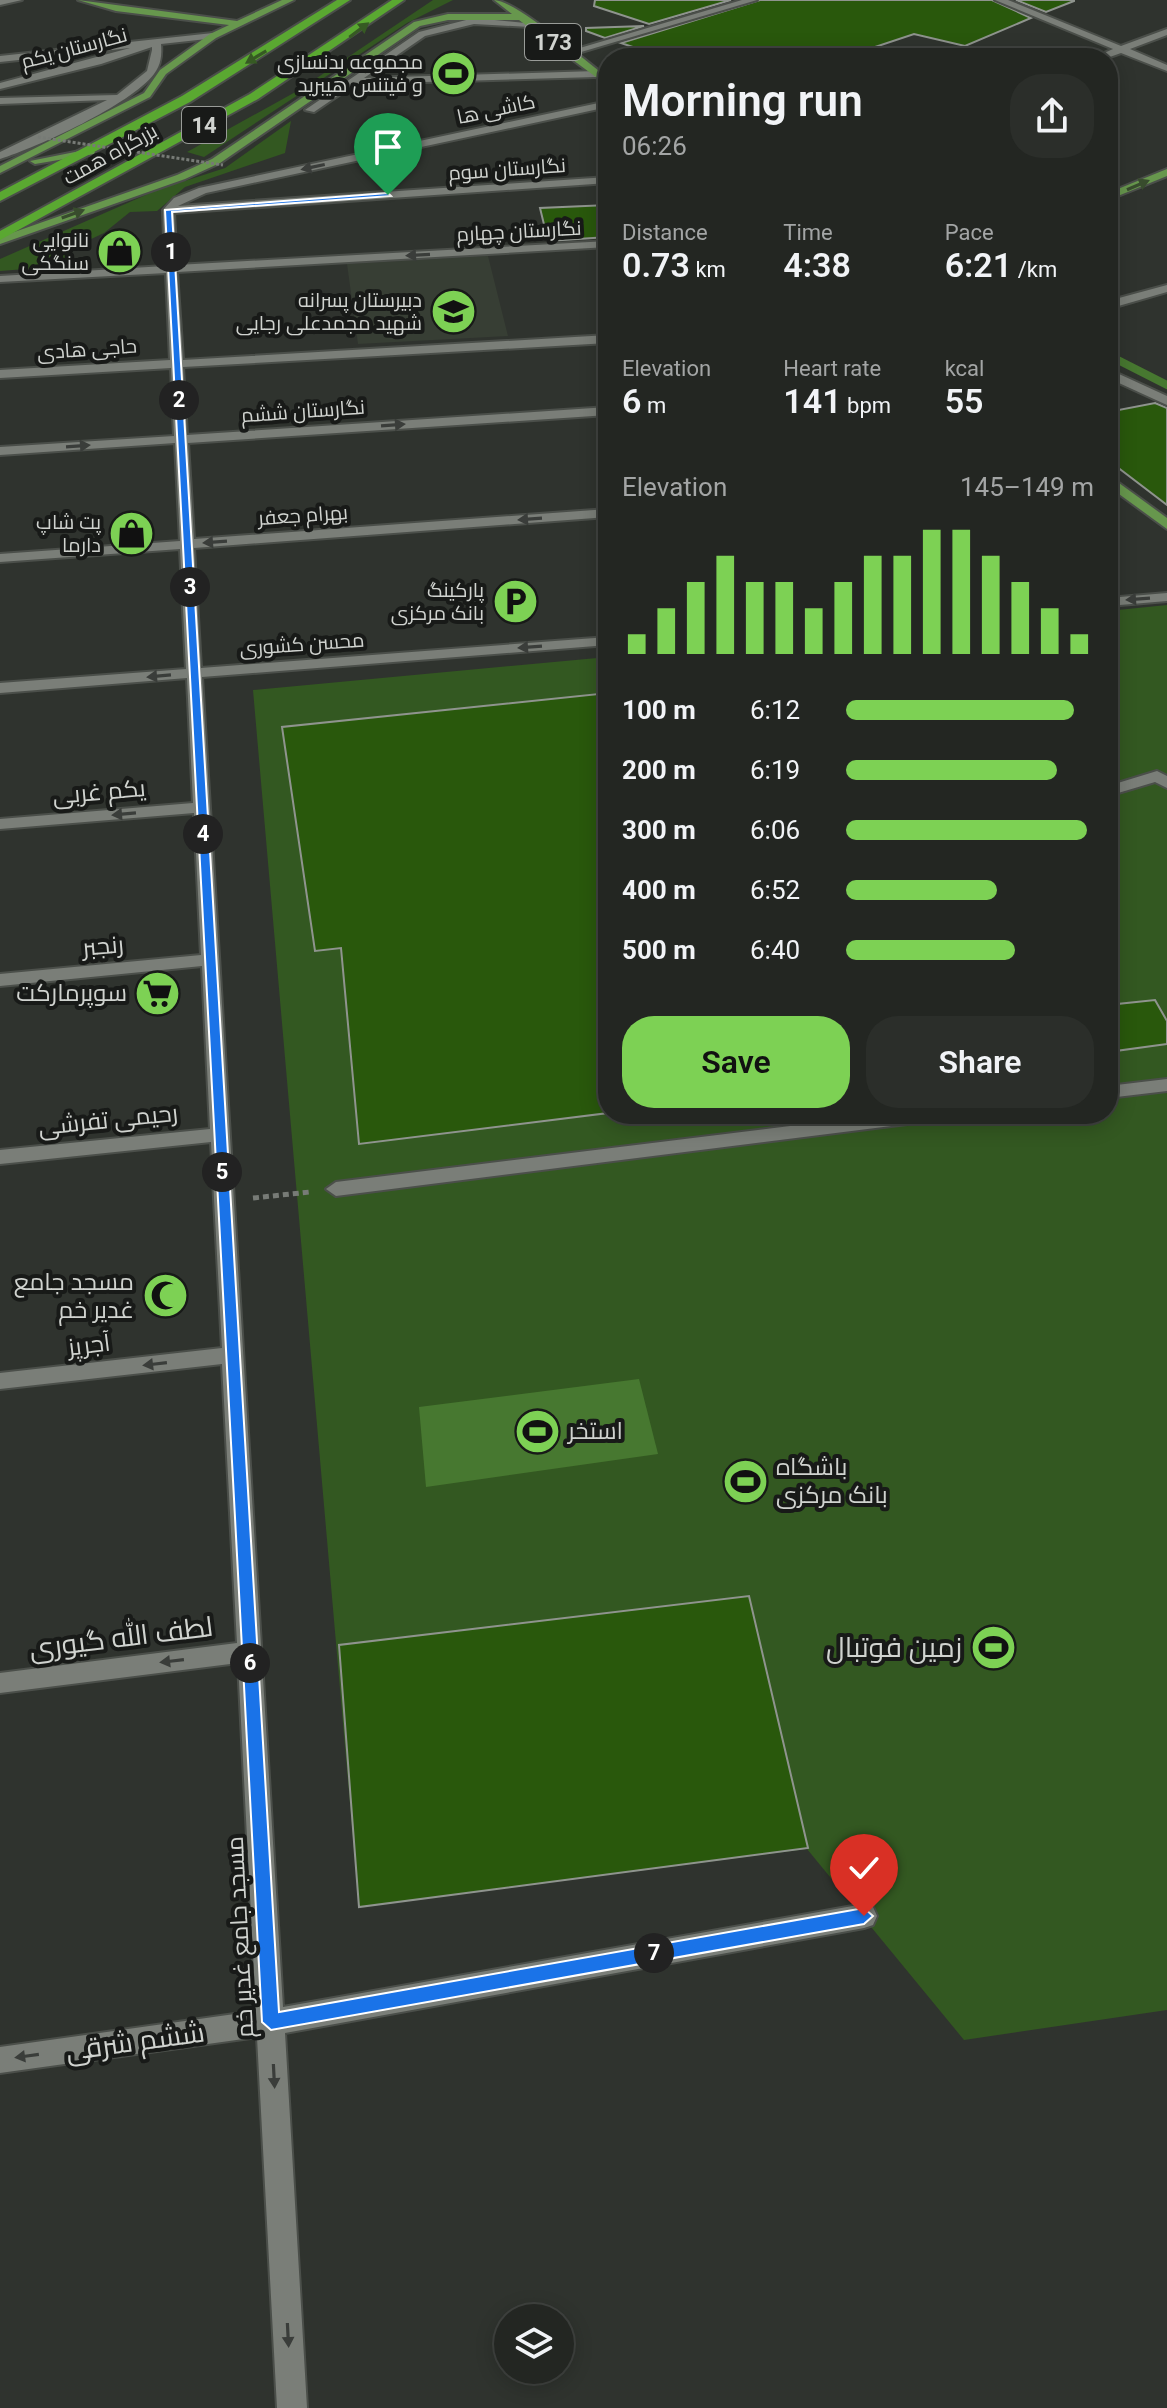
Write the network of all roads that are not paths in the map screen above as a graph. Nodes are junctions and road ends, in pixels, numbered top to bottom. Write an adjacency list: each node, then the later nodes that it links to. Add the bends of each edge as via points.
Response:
1 (17, 0): 9 (street)
2 (83, 0): 14 (main road)
3 (345, 0): 37 (highway, بزرگراه همت / 14, one-way to 37)
4 (399, 0): 46 (highway, بزرگراه همت / 14, one-way to 4, via 235,108 345,41)
5 (499, 0): 13 (main road, 173)
6 (752, 0): 25 (street)
7 (1000, 0): 20 (street)
8 (1017, 0): 19 (street)
9 (0, 2)
10 (293, 2): 14 (main road); 18 (main road)
11 (460, 4): 12 (main road)
12 (430, 20): 13 (main road); 46 (main road, one-way to 12, via 216,161 391,40)
13 (526, 21): 25 (main road, 173); 30 (street, via 445,25 422,34)
14 (234, 23): 16 (main road)
15 (1167, 32): 19 (street)
16 (213, 36): 17 (street); 32 (main road, via 163,72)
17 (156, 42): 27 (street); 31 (street, نگارستان یکم); 33 (street, via 158,55 150,74)
18 (224, 44)
19 (1133, 45): 22 (street); 26 (street)
20 (1116, 48)
21 (1118, 49): 22 (street)
22 (1121, 50): 23 (street); 28 (street)
23 (1118, 51)
24 (212, 52): 32 (main road)
25 (568, 53): 29 (main road, 173)
26 (1167, 58)
27 (0, 59)
28 (1167, 68)
29 (596, 74): 30 (street)
30 (357, 81): 36 (street)
31 (0, 86)
32 (147, 95): 37 (main road, via 118,121); 40 (main road)
33 (115, 97): 34 (street, نگارستان یکم); 39 (street, via 62,130)
34 (0, 101)
35 (598, 106): 45 (street, کاشی ها, one-way to 45, via 203,190)
36 (310, 110)
37 (116, 138): 38 (highway, بزرگراه همت / 14)
38 (90, 152): 40 (main road, via 38,159); 44 (highway, بزرگراه همت / 14)
39 (0, 156)
40 (0, 172)
41 (1167, 172): 43 (main road, one-way to 41)
42 (598, 181): 45 (street, نگارستان سوم)
43 (1118, 193)
44 (0, 197)
45 (168, 210): 48 (street, مسجد جامع غدیر خم)
46 (0, 238)
47 (598, 245): 48 (street, نگارستان چهارم, one-way to 48)
48 (172, 269): 49 (street, نگارستان چهارم); 53 (street, مسجد جامع غدیر خم)
49 (0, 279)
50 (1167, 288): 51 (street)
51 (1118, 302)
52 (598, 340): 53 (street, حاجی هادی)
53 (177, 363): 54 (street, حاجی هادی); 58 (street, مسجد جامع غدیر خم)
54 (0, 374)
55 (1118, 378): 56 (street)
56 (1167, 401)
57 (598, 412): 58 (street, نگارستان ششم, one-way to 57)
58 (181, 439): 59 (street, نگارستان ششم, one-way to 58); 63 (street, مسجد جامع غدیر خم)
59 (0, 451)
60 (1118, 487): 62 (main road)
61 (598, 514): 63 (street, بهرام جعفر, one-way to 63)
62 (1167, 525)
63 (187, 544): 64 (street, بهرام جعفر); 68 (street, مسجد جامع غدیر خم)
64 (0, 558)
65 (1167, 597): 66 (street, one-way to 66)
66 (1118, 601)
67 (598, 642): 68 (street, محسن کشوری, one-way to 68)
68 (194, 673): 69 (street, محسن کشوری, one-way to 69); 72 (street, مسجد جامع غدیر خم)
69 (0, 688)
70 (1167, 783): 71 (street, via 1157,776)
71 (1118, 788)
72 (202, 807): 73 (street, یکم غربی, one-way to 73); 74 (street, مسجد جامع غدیر خم)
73 (0, 824)
74 (210, 960): 75 (street, رنجبر); 79 (street, مسجد جامع غدیر خم)
75 (0, 980)
76 (1167, 1085): 77 (street)
77 (1118, 1091)
78 (859, 1124): 81 (street)
79 (220, 1135): 80 (street, رحیمی تفرشی); 82 (street, مسجد جامع غدیر خم)
80 (0, 1157)
81 (336, 1189)
82 (233, 1355): 83 (street, آجرپز, one-way to 83); 84 (street, مسجد جامع غدیر خم)
83 (0, 1381)
84 (249, 1652): 85 (street, لطف الله گیوری, one-way to 85); 87 (street, مسجد جامع غدیر خم)
85 (0, 1683)
86 (864, 1916): 87 (street, ششم شرقی)
87 (271, 2022): 88 (street, ششم شرقی, one-way to 88); 89 (street, مسجد جامع غدیر خم, one-way to 89)
88 (0, 2060)
89 (292, 2408)

